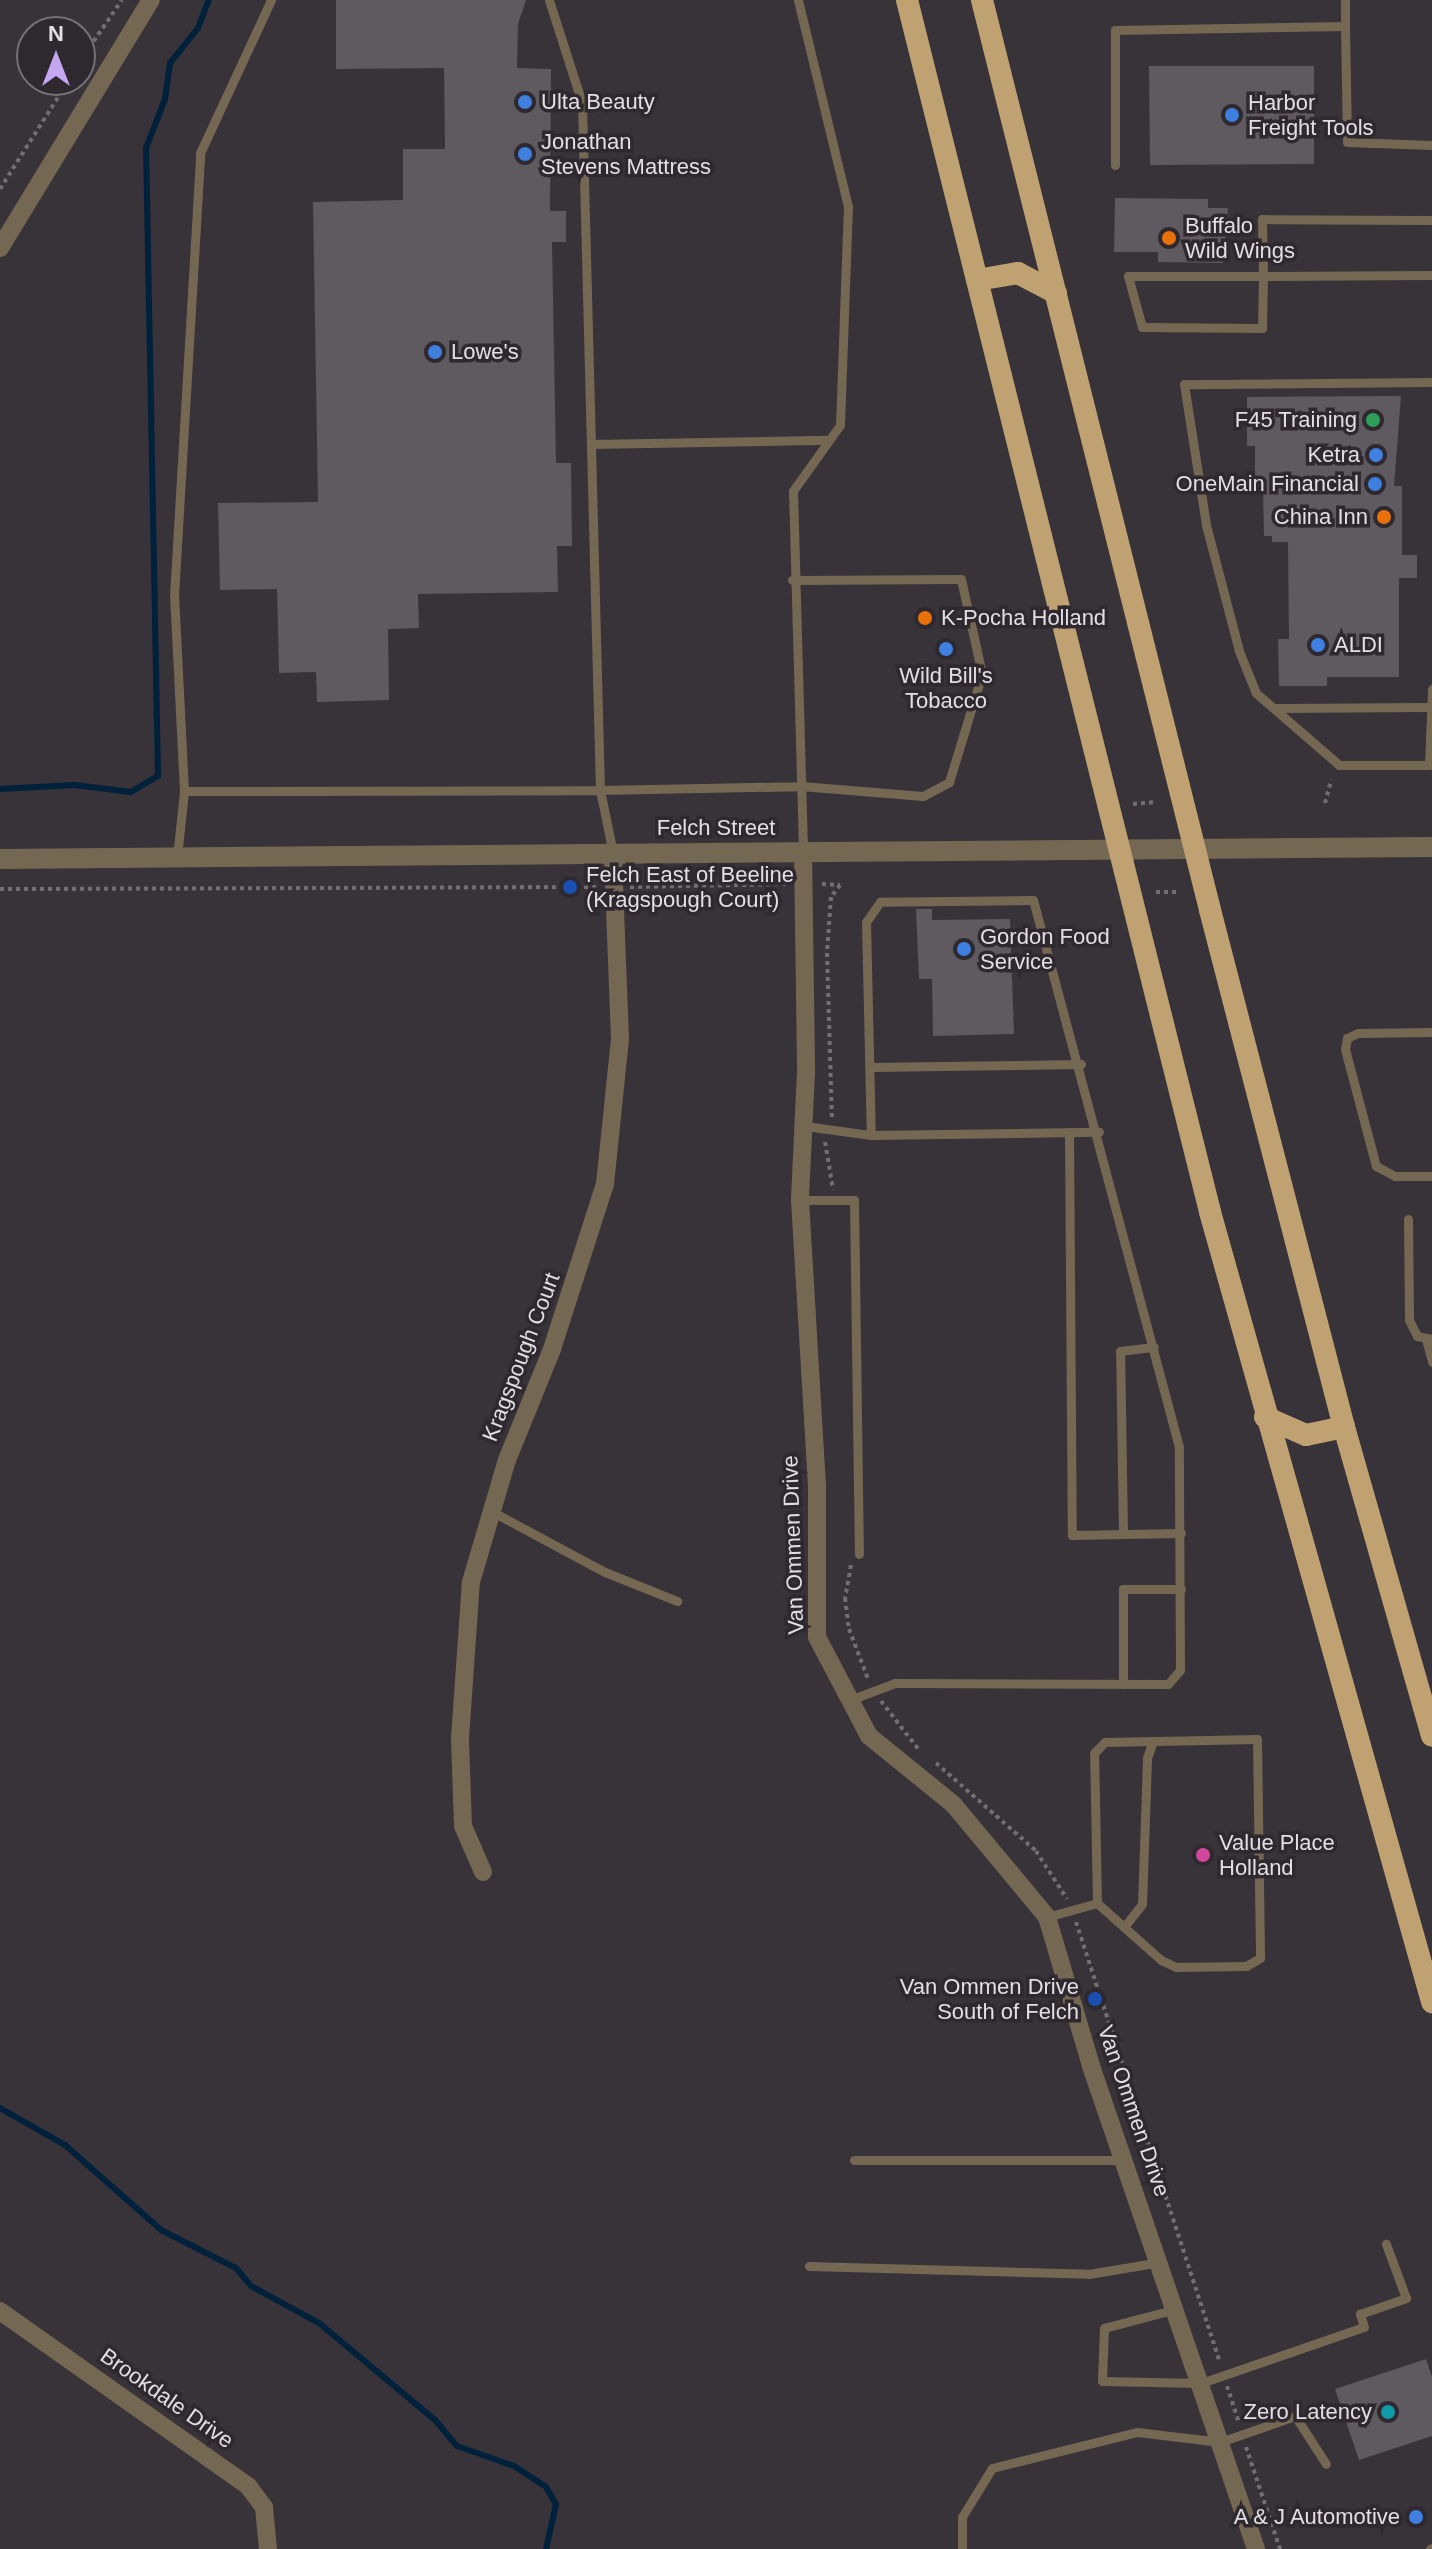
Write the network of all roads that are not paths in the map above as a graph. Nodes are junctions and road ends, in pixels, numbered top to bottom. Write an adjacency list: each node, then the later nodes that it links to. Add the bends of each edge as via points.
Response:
1 (151, 0): 12 (street)
2 (271, 0): 26 (lane, via 200,153 174,596)
3 (549, 0): 19 (lane, via 582,103)
4 (798, 0): 18 (lane, via 848,206 840,425)
5 (907, 0): 15 (highway)
6 (982, 0): 16 (highway)
7 (1345, 0): 8 (lane)
8 (1345, 26): 9 (lane, via 1347,142); 10 (lane, via 1115,30)
9 (1432, 145)
10 (1115, 165)
11 (1432, 220): 14 (lane, via 1262,219)
12 (0, 248)
13 (1432, 275): 14 (lane)
14 (1263, 276): 14 (lane, via 1233,276 1128,276 1142,327 1262,328)
15 (977, 280): 16 (highway, via 1018,273); 28 (highway)
16 (1056, 293): 29 (highway)
17 (1432, 382): 23 (lane, via 1184,384 1206,525 1239,651 1256,693)
18 (829, 440): 19 (lane); 20 (lane, via 793,491)
19 (591, 444): 25 (lane)
20 (792, 580): 24 (lane); 24 (lane, via 961,579 982,657 982,674 949,782 938,791 923,796)
21 (1432, 689): 22 (lane)
22 (1428, 707): 23 (lane); 23 (lane, via 1429,765 1339,765)
23 (1277, 708)
24 (801, 786): 25 (lane); 30 (lane)
25 (600, 790): 26 (lane); 31 (lane)
26 (184, 791): 32 (lane)
27 (1432, 847): 29 (street, Felch Street)
28 (1118, 849): 29 (street, Felch Street); 30 (street, Felch Street); 47 (highway)
29 (1195, 849): 48 (highway)
30 (803, 851): 31 (street, Felch Street); 37 (street, Van Ommen Drive)
31 (613, 853): 32 (street, Felch Street); 49 (street, Kragspough Court, via 620,1039 605,1184 587,1249)
32 (177, 857): 33 (street, Felch Street)
33 (0, 859)
34 (1432, 1032): 41 (lane, via 1358,1033 1347,1038 1345,1049 1376,1166 1395,1176)
35 (1081, 1064): 36 (lane); 36 (lane, via 1033,900 880,902 866,922); 39 (lane)
36 (870, 1067): 40 (lane)
37 (805, 1126): 40 (lane); 42 (street, Van Ommen Drive)
38 (1069, 1132): 39 (lane); 40 (lane); 51 (lane, via 1072,1535)
39 (1099, 1132): 45 (lane)
40 (871, 1135)
41 (1432, 1176)
42 (800, 1200): 52 (lane, via 854,1200); 56 (street, Van Ommen Drive, via 817,1485 817,1637)
43 (1408, 1219): 44 (lane, via 1409,1320 1411,1329)
44 (1429, 1339): 46 (lane)
45 (1154, 1347): 50 (lane, via 1179,1447); 51 (lane, via 1120,1351)
46 (1432, 1362)
47 (1265, 1417): 48 (highway, via 1306,1435); 63 (highway)
48 (1344, 1427): 57 (highway)
49 (491, 1511): 54 (lane, via 605,1572); 59 (street, Kragspough Court, via 471,1582 460,1738 463,1826)
50 (1181, 1533): 51 (lane); 53 (lane)
51 (1123, 1534)
52 (859, 1554)
53 (1181, 1589): 55 (lane, via 1180,1670 1168,1684); 55 (lane, via 1123,1589)
54 (677, 1601)
55 (1123, 1684): 56 (lane, via 895,1683)
56 (850, 1700): 61 (street, Van Ommen Drive, via 869,1736 953,1804)
57 (1432, 1736)
58 (1153, 1741): 60 (lane, via 1105,1742 1094,1753); 62 (lane, via 1147,1758 1142,1904); 62 (lane, via 1257,1739 1260,1958 1246,1966 1176,1967)
59 (483, 1872)
60 (1097, 1903): 61 (lane); 62 (lane)
61 (1047, 1917): 65 (street, Van Ommen Drive, via 1091,2066)
62 (1124, 1927)
63 (1432, 2002)
64 (854, 2160): 65 (lane)
65 (1126, 2160): 67 (street, Van Ommen Drive)
66 (1386, 2244): 71 (lane, via 1406,2298 1360,2314 1364,2327)
67 (1160, 2262): 68 (lane, via 1089,2274); 69 (street, Van Ommen Drive)
68 (809, 2266)
69 (1176, 2309): 71 (street, Van Ommen Drive); 71 (lane, via 1104,2328 1102,2381)
70 (0, 2311): 74 (street, Brookdale Drive, via 248,2486 264,2507)
71 (1201, 2383): 72 (street, Van Ommen Drive)
72 (1220, 2442): 73 (lane, via 1295,2416); 75 (lane, via 1137,2432 992,2468 962,2517); 76 (street, Van Ommen Drive)
73 (1326, 2464)
74 (268, 2549)
75 (962, 2549)
76 (1256, 2549)

